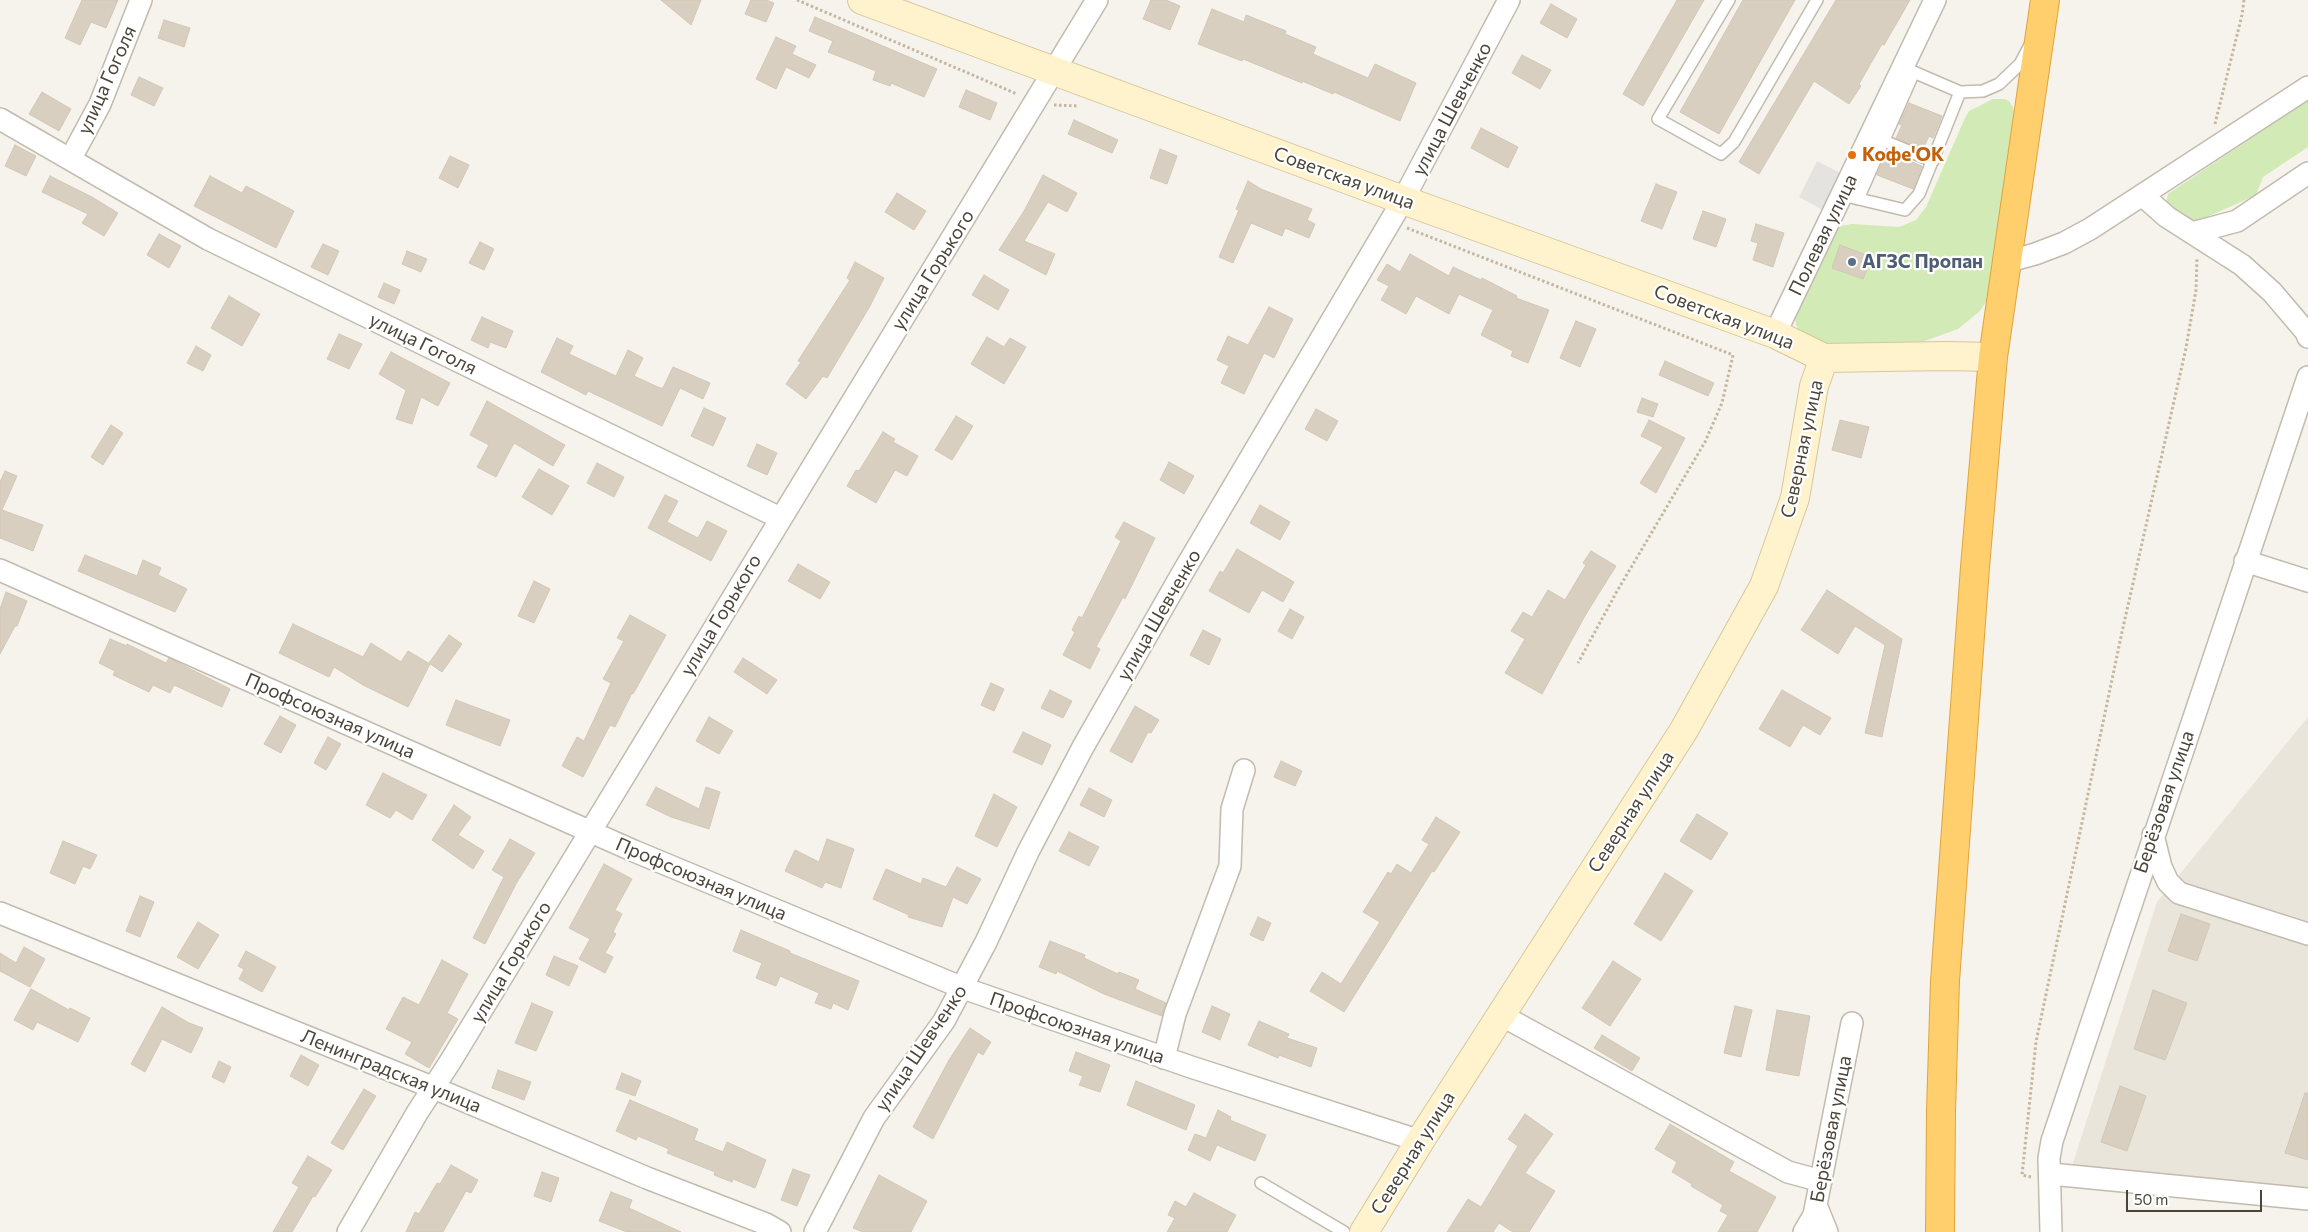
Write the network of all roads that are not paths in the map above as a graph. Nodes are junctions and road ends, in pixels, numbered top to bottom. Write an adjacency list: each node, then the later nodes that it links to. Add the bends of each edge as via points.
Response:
1 (141, 0): 15 (street, улица Гоголя, via 100,104)
2 (862, 0): 10 (street, Советская улица)
3 (1097, 0): 10 (street, улица Горького)
4 (1509, 0): 20 (street, улица Шевченко)
5 (1729, 0): 6 (lane, via 1658,119 1721,154 1734,142)
6 (1817, 0)
7 (1935, 0): 9 (street, Полевая улица)
8 (2043, 13): 12 (lane, via 2020,64 1999,84 1983,91); 22 (highway)
9 (1908, 70): 12 (lane); 14 (lane); 19 (street, Полевая улица)
10 (1056, 71): 20 (street, Советская улица); 28 (street, улица Горького)
11 (2308, 87): 18 (street)
12 (1960, 92): 16 (lane)
13 (0, 119): 15 (street, улица Гоголя)
14 (1884, 141): 16 (lane); 19 (lane)
15 (71, 158): 28 (street, улица Гоголя, via 208,239)
16 (1933, 161): 19 (lane, via 1919,194 1905,210)
17 (2308, 173): 21 (street, via 2237,221)
18 (2142, 195): 21 (street); 22 (street, via 2064,244)
19 (1850, 196): 23 (street, Полевая улица)
20 (1403, 200): 23 (street, Советская улица); 37 (street, улица Шевченко, via 1083,746)
21 (2192, 233): 24 (street, via 2242,265 2272,292)
22 (2006, 262): 25 (highway)
23 (1775, 334): 26 (street, Советская улица)
24 (2308, 337)
25 (1994, 357): 26 (street); 55 (highway, via 1951,879 1941,1111)
26 (1824, 358): 38 (street, Северная улица, via 1814,386 1795,498 1764,586 1684,730)
27 (2308, 378): 29 (street, Берёзовая улица)
28 (780, 518): 33 (street, улица Горького)
29 (2245, 561): 31 (street); 34 (street, Берёзовая улица)
30 (0, 570): 33 (street, Профсоюзная улица)
31 (2308, 581)
32 (1244, 770): 40 (street, via 1232,810 1230,866 1175,1014)
33 (590, 831): 37 (street, Профсоюзная улица); 41 (street, улица Горького)
34 (2153, 835): 36 (street, via 2168,882 2179,893); 43 (street, Берёзовая улица, via 2052,1141 2049,1158)
35 (0, 913): 41 (street, Ленинградская улица)
36 (2308, 934)
37 (963, 988): 40 (street, Профсоюзная улица); 50 (street, улица Шевченко, via 944,1021 874,1118)
38 (1501, 1015): 42 (street, Северная улица); 44 (street, via 1788,1172)
39 (1852, 1023): 44 (street, Берёзовая улица)
40 (1164, 1058): 42 (street, Профсоюзная улица)
41 (434, 1088): 48 (street, улица Горького); 49 (street, Ленинградская улица)
42 (1420, 1141): 52 (street, Северная улица)
43 (2051, 1178): 46 (street); 56 (street, Берёзовая улица)
44 (1821, 1181): 47 (street, Берёзовая улица)
45 (1261, 1183): 51 (lane)
46 (2308, 1199)
47 (1816, 1205): 53 (street, Берёзовая улица); 54 (street)
48 (348, 1232)
49 (780, 1232)
50 (815, 1232)
51 (1344, 1232)
52 (1364, 1232)
53 (1804, 1232)
54 (1827, 1232)
55 (1940, 1232)
56 (2051, 1232)

